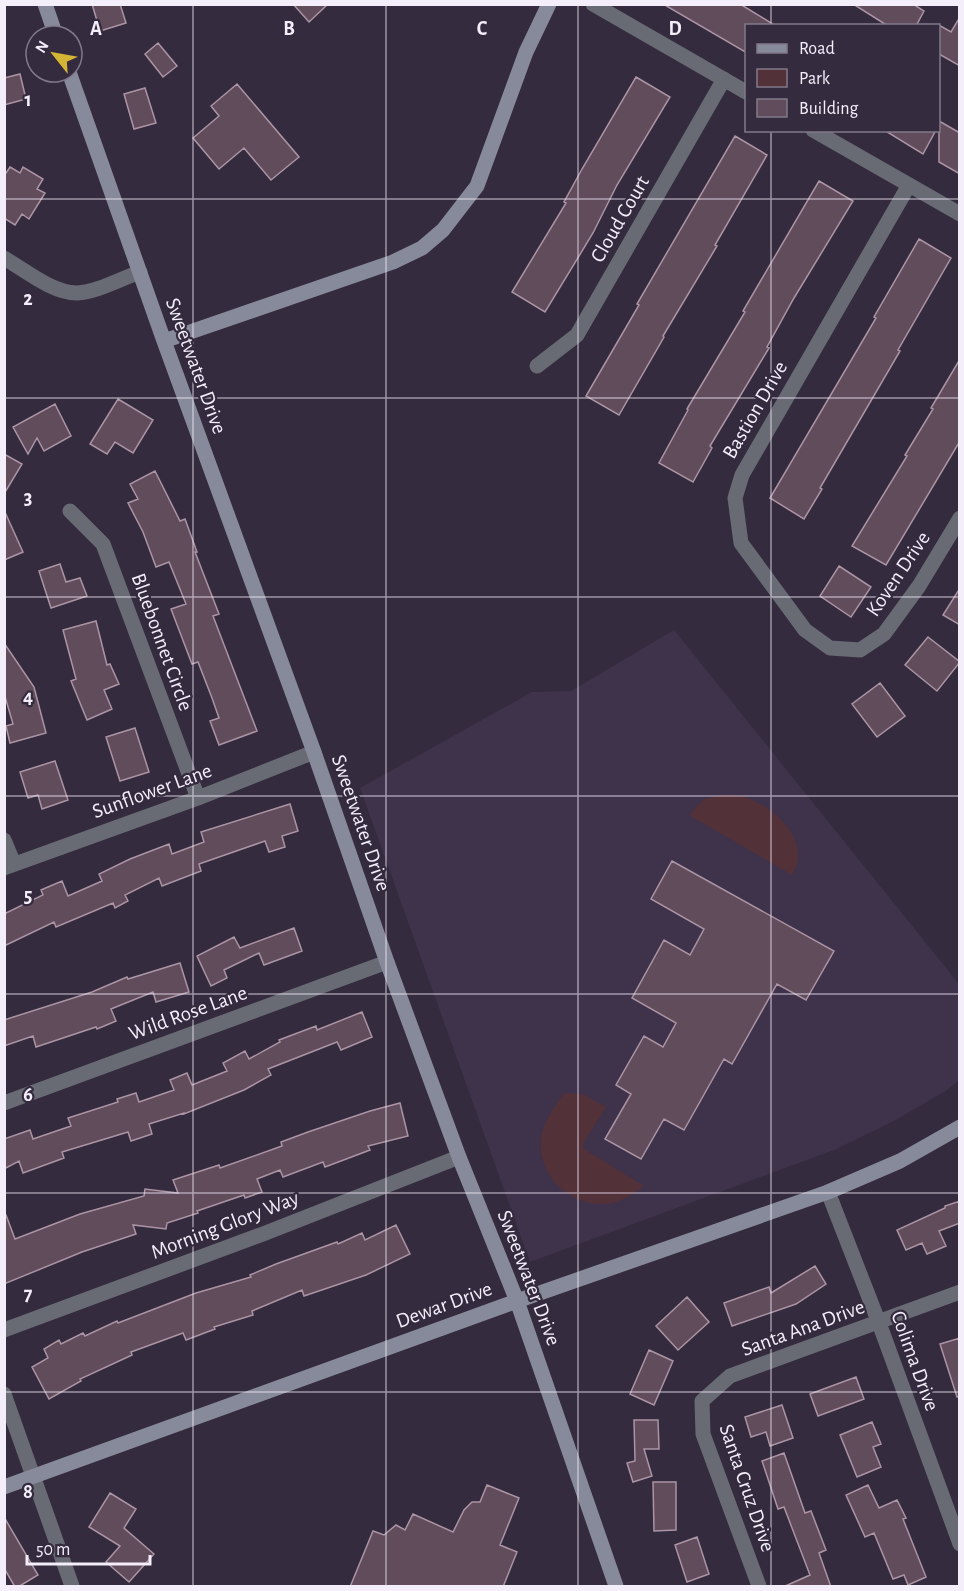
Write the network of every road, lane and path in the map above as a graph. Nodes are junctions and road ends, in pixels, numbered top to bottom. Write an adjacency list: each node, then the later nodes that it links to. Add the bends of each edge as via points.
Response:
1 (45, 4): 4 (street)
2 (549, 4): 13 (street, via 526,52 477,186 443,230 422,248 393,262)
3 (593, 4): 5 (street)
4 (52, 24)
5 (724, 79): 7 (street); 14 (street, Cloud Court, via 577,335)
6 (73, 84): 12 (street, Sweetwater Drive)
7 (745, 91)
8 (816, 132): 9 (street)
9 (909, 185): 10 (street); 17 (street, Bastion Drive, via 742,475 735,498 741,543 805,630)
10 (960, 214)
11 (4, 258): 12 (street, via 58,289 76,293)
12 (140, 272): 13 (street, Sweetwater Drive)
13 (164, 341): 18 (street, Sweetwater Drive)
14 (537, 366)
15 (70, 511): 19 (street, Bluebonnet Circle, via 103,544)
16 (960, 518): 17 (street, Koven Drive, via 884,634 860,650)
17 (830, 648)
18 (314, 752): 19 (street, Sunflower Lane); 22 (street, Sweetwater Drive)
19 (198, 798): 21 (street, Sunflower Lane)
20 (4, 840): 21 (street)
21 (9, 866)
22 (387, 962): 23 (street, Wild Rose Lane); 25 (street, Sweetwater Drive)
23 (4, 1102)
24 (960, 1128): 26 (street, Dewar Drive, via 900,1161)
25 (459, 1157): 28 (street, Sweetwater Drive); 30 (street, Morning Glory Way)
26 (828, 1192): 28 (street, Dewar Drive); 29 (street, Colima Drive)
27 (960, 1292): 29 (street, Santa Ana Drive)
28 (517, 1301): 33 (street, Dewar Drive); 37 (street, Sweetwater Drive)
29 (879, 1323): 32 (street, Santa Ana Drive, via 730,1376); 35 (street, Colima Drive)
30 (4, 1330)
31 (4, 1394): 33 (street)
32 (702, 1401): 38 (street, Santa Cruz Drive, via 703,1434)
33 (34, 1476): 34 (street, Dewar Drive); 36 (street)
34 (4, 1487)
35 (960, 1544)
36 (72, 1587)
37 (616, 1587)
38 (759, 1587)

